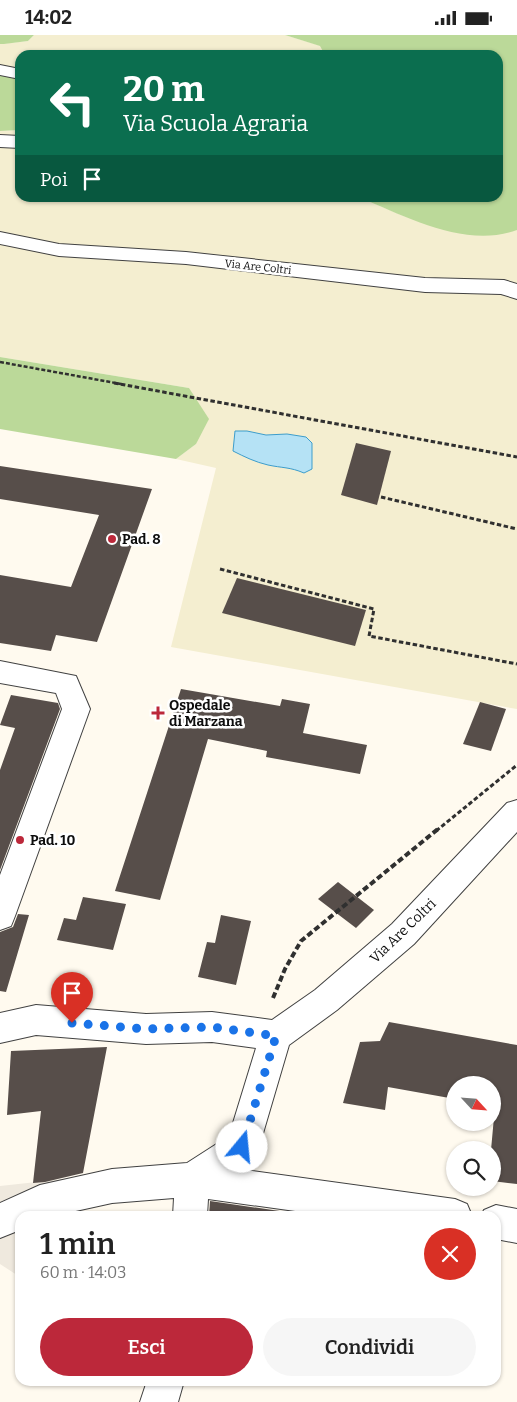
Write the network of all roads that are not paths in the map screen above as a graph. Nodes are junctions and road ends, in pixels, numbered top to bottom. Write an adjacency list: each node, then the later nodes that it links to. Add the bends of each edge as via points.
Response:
1 (0, 70): 2 (street)
2 (15, 73)
3 (0, 141): 4 (street)
4 (15, 142)
5 (0, 238): 6 (street, Via Are Coltri, via 59,250 186,258 425,285 504,287)
6 (517, 292)
7 (0, 672): 9 (street, via 66,684 76,709)
8 (517, 812): 11 (street, Via Are Coltri, via 403,934 326,1000)
9 (0, 916)
10 (0, 1028): 11 (street, via 36,1020 146,1029 212,1027)
11 (267, 1035): 12 (street, via 242,1147)
12 (192, 1180): 13 (street, via 112,1186 40,1202); 14 (street); 15 (street)
13 (21, 1211)
14 (190, 1211)
15 (418, 1211)
16 (15, 1214): 17 (street)
17 (0, 1221)
18 (501, 1224): 19 (street)
19 (517, 1226)
20 (164, 1386): 21 (street)
21 (159, 1402)

